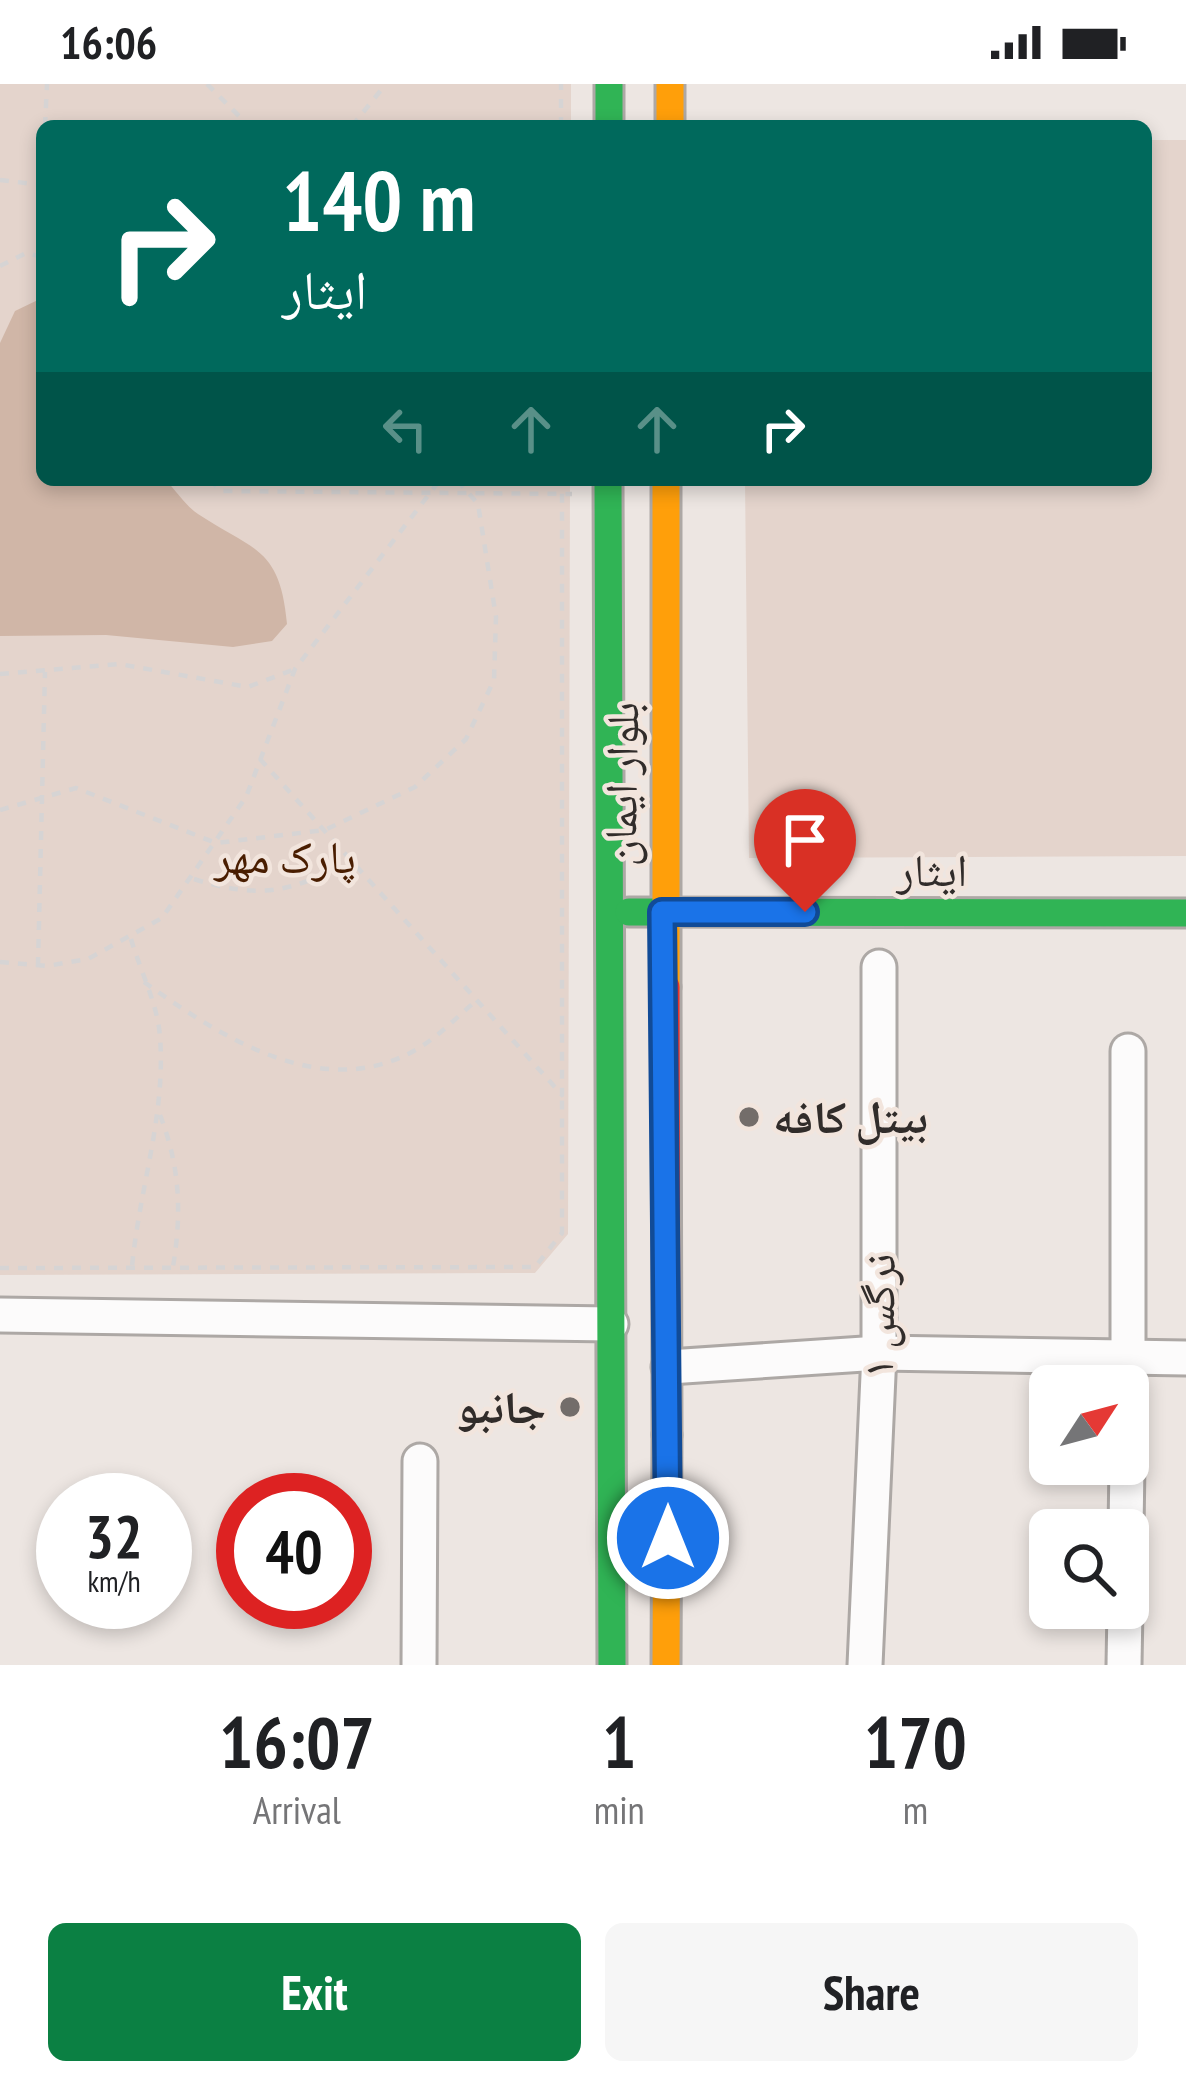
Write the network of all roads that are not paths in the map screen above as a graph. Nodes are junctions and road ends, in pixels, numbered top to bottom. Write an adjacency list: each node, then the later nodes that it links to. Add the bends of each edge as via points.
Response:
1 (609, 84): 3 (street)
2 (670, 84): 4 (street)
3 (609, 120)
4 (670, 120)
5 (608, 486): 7 (street, بلوار ایمان)
6 (666, 486): 8 (street, بلوار ایمان)
7 (606, 911): 8 (street, ایثار); 13 (street, بلوار ایمان)
8 (662, 912): 9 (street, ایثار); 18 (street, بلوار ایمان)
9 (1186, 913)
10 (879, 967): 14 (street, نرگس ۱)
11 (1128, 1051): 15 (street)
12 (0, 1315): 13 (street)
13 (611, 1324): 22 (street, بلوار ایمان)
14 (879, 1353): 15 (street); 18 (street); 24 (street, نرگس ۱)
15 (1129, 1353): 16 (street); 17 (street)
16 (1186, 1358)
17 (1129, 1365)
18 (669, 1367): 23 (street, بلوار ایمان)
19 (420, 1461): 21 (street)
20 (1125, 1629): 25 (street)
21 (419, 1665)
22 (612, 1665)
23 (666, 1665)
24 (865, 1665)
25 (1124, 1665)

